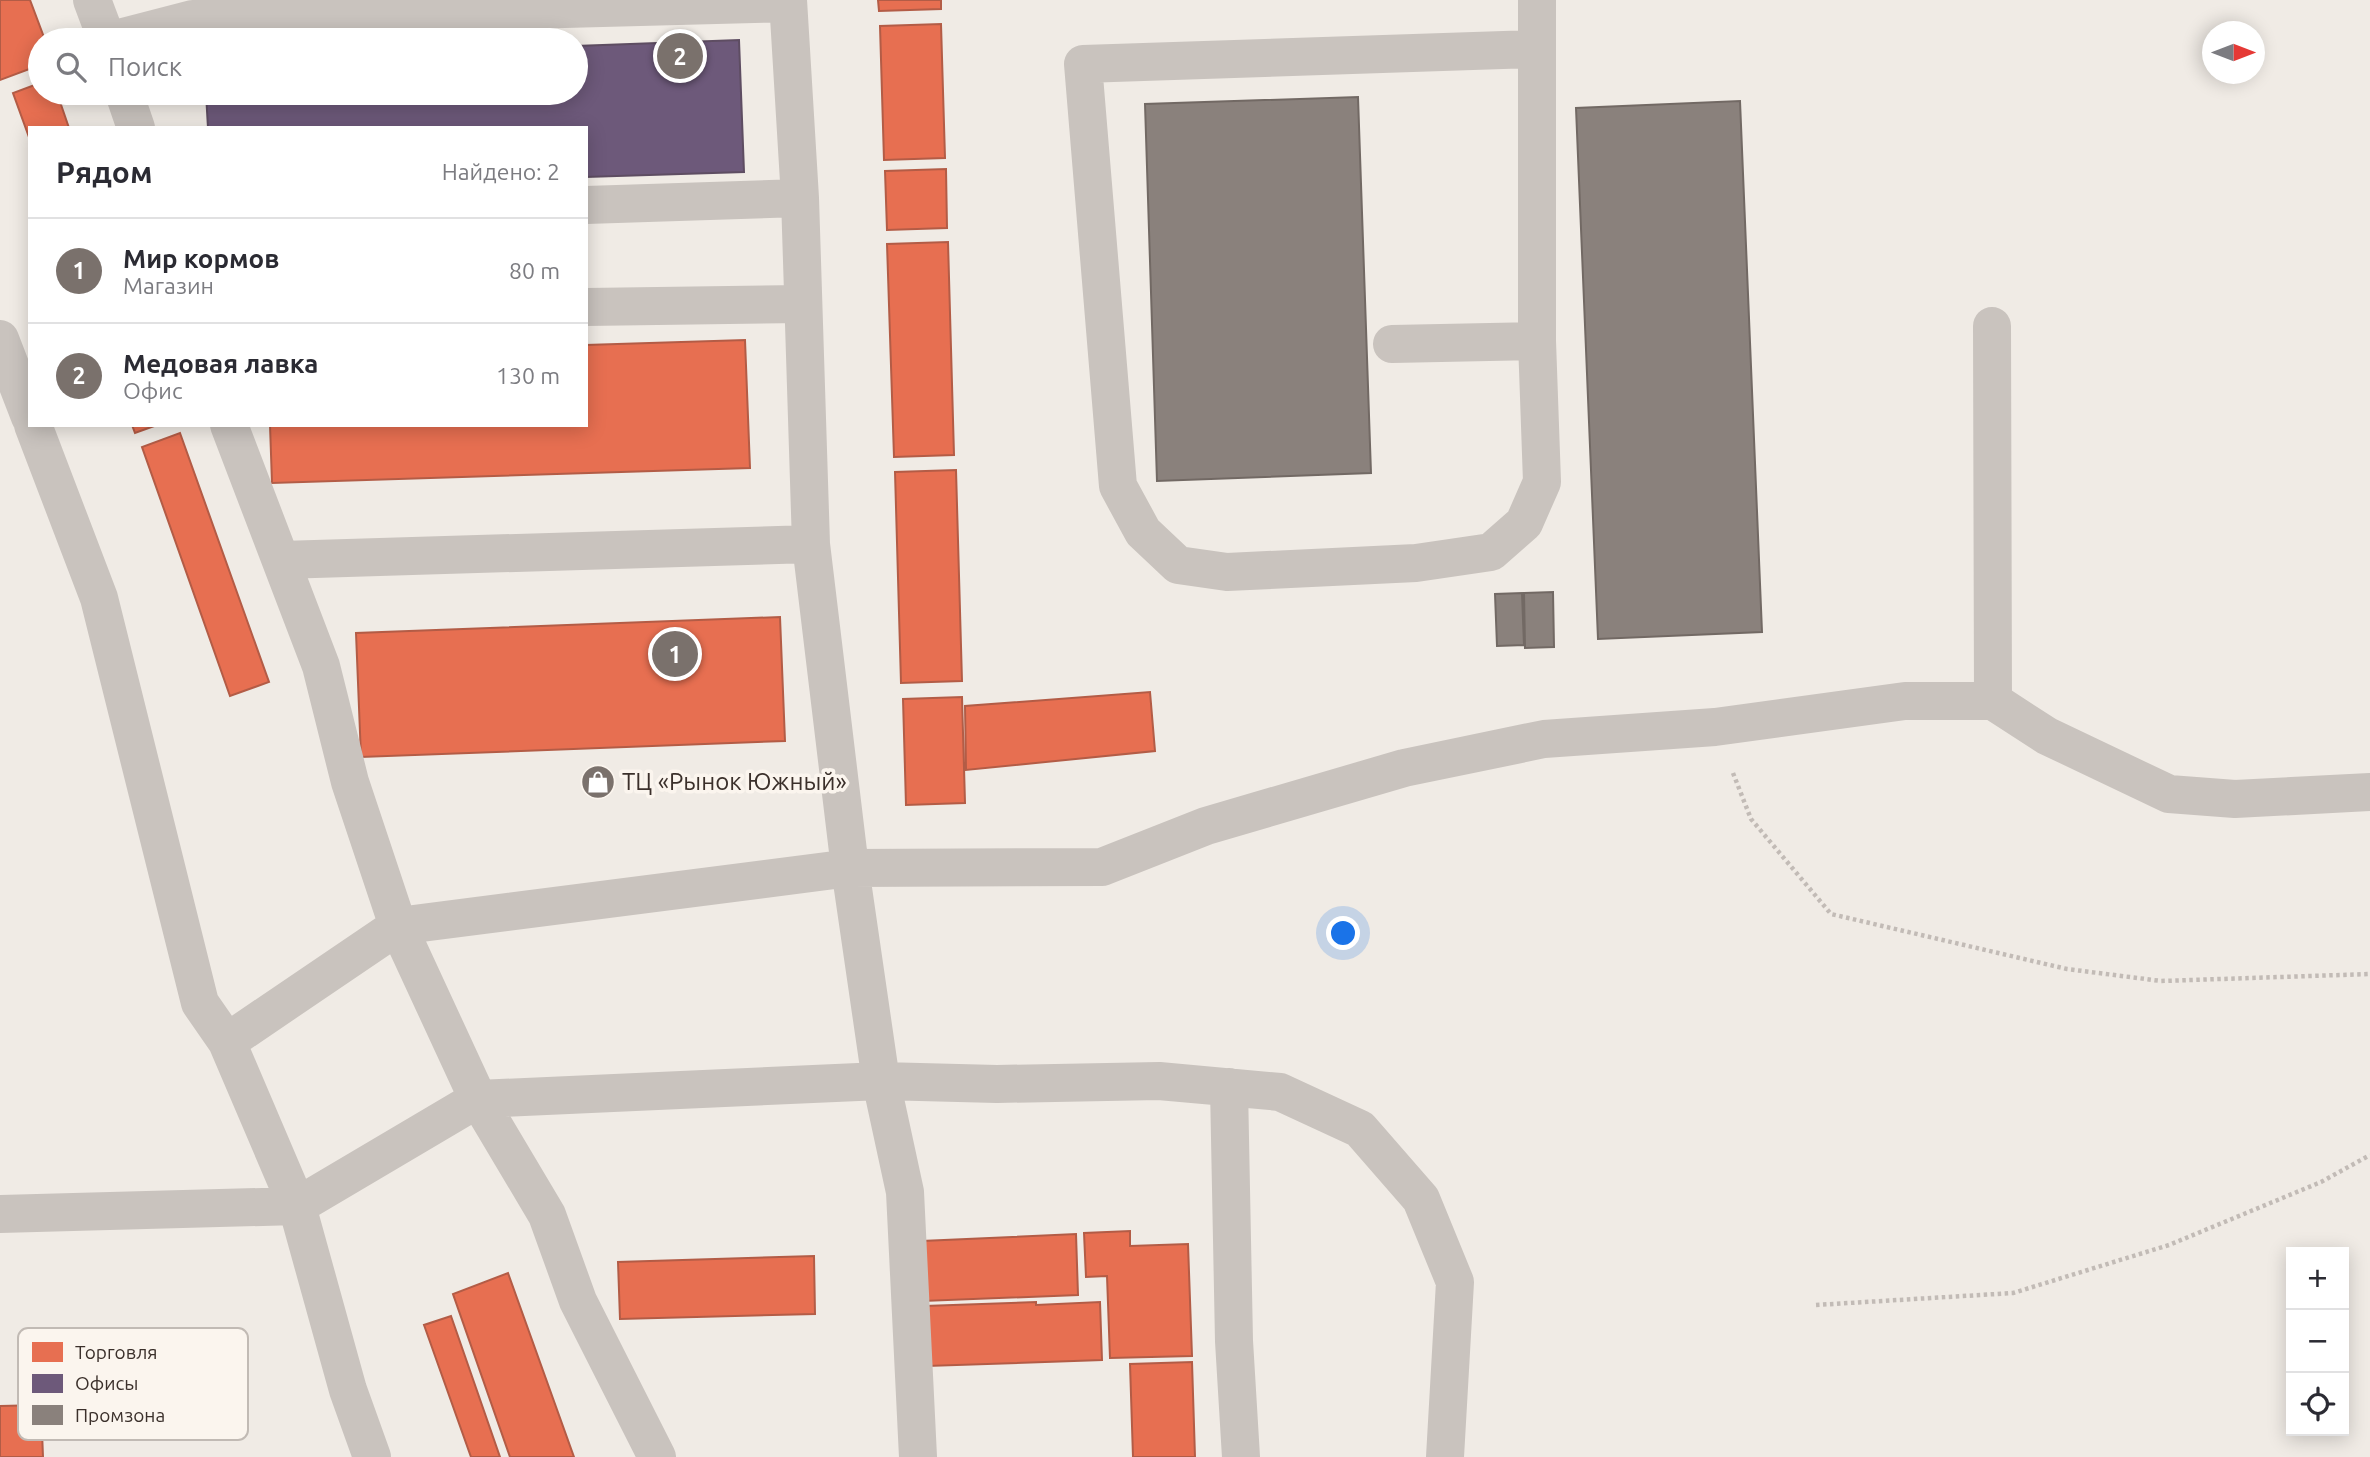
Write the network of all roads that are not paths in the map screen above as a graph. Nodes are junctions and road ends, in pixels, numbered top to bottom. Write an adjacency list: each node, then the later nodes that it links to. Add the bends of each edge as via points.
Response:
1 (92, 0): 4 (lane)
2 (1537, 0): 6 (lane)
3 (788, 2): 5 (lane, via 193,19); 9 (lane)
4 (104, 28)
5 (157, 28)
6 (1537, 49): 15 (lane); 15 (lane, via 1083,64 1118,486 1143,532 1178,565 1227,572 1416,563 1491,552 1524,523 1542,482)
7 (128, 105): 8 (lane)
8 (135, 126)
9 (800, 198): 10 (lane); 11 (lane)
10 (588, 205)
11 (802, 304): 12 (lane); 20 (lane)
12 (588, 307)
13 (1992, 326): 22 (lane)
14 (0, 339): 17 (lane)
15 (1537, 341): 16 (lane)
16 (1392, 344)
17 (28, 412)
18 (34, 427): 26 (lane, via 99,598 200,1003)
19 (230, 427): 21 (lane)
20 (811, 544): 21 (lane); 24 (lane)
21 (282, 560): 25 (lane, via 321,666 350,782)
22 (1993, 701): 23 (lane, via 2048,736 2169,794 2235,799); 24 (lane, via 1905,701 1715,727 1545,739 1404,768 1206,826 1102,867)
23 (2370, 792)
24 (850, 868): 25 (lane); 27 (lane)
25 (398, 926): 26 (lane); 29 (lane)
26 (228, 1042): 30 (lane)
27 (881, 1081): 28 (lane, via 1159,1081); 29 (lane); 34 (lane, via 905,1192)
28 (1229, 1087): 35 (lane); 36 (lane, via 1280,1091 1360,1129 1421,1199 1455,1282)
29 (478, 1099): 30 (lane); 33 (lane, via 547,1215 578,1301)
30 (297, 1206): 31 (lane); 32 (lane, via 348,1390)
31 (0, 1214)
32 (372, 1457)
33 (657, 1457)
34 (918, 1457)
35 (1241, 1457)
36 (1446, 1457)

